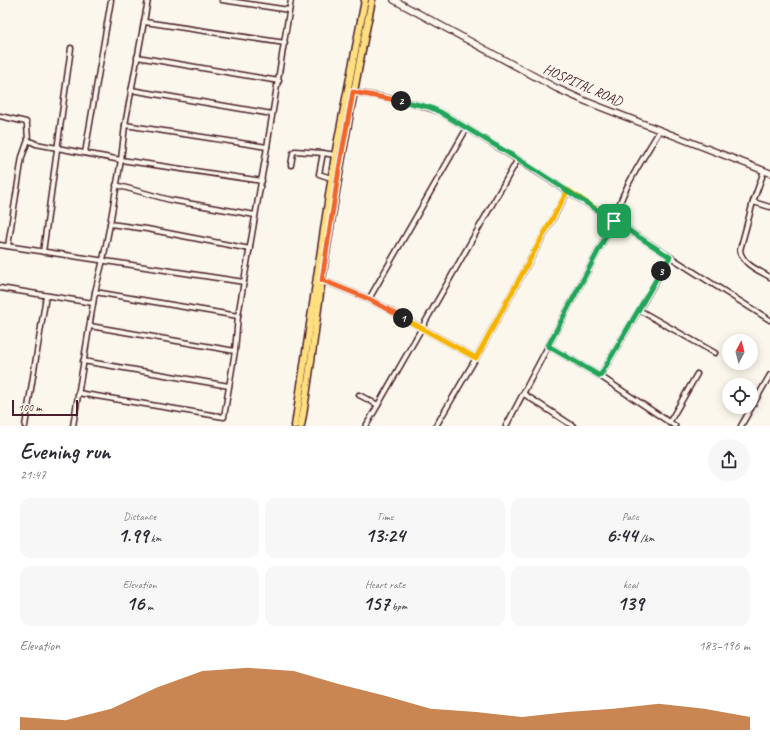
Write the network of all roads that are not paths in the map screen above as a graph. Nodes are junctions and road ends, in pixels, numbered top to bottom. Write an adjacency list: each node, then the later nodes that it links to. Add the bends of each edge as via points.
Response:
1 (111, 0): 24 (street)
2 (148, 0): 9 (street)
3 (222, 0): 8 (street)
4 (291, 0): 8 (street)
5 (365, 0): 26 (main road)
6 (372, 0): 15 (main road)
7 (394, 0): 20 (street, HOSPITAL ROAD, via 556,88)
8 (289, 10): 10 (street)
9 (145, 22): 10 (street); 12 (street)
10 (284, 43): 13 (street)
11 (71, 48): 22 (street)
12 (137, 57): 13 (street); 14 (street)
13 (278, 81): 16 (street)
14 (131, 90): 16 (street); 18 (street)
15 (353, 92): 19 (street, via 429,107); 47 (main road)
16 (272, 114): 23 (street)
17 (0, 116): 21 (street, via 26,122)
18 (126, 125): 23 (street); 28 (street)
19 (467, 128): 27 (street); 52 (street)
20 (660, 130): 30 (street, HOSPITAL ROAD); 38 (street, via 636,170 617,208)
21 (28, 140): 22 (street); 41 (street, via 22,157)
22 (56, 147): 24 (street); 43 (street)
23 (267, 147): 32 (street)
24 (85, 153): 28 (street)
25 (323, 153): 26 (street); 29 (street, via 295,150); 31 (street, via 319,174)
26 (335, 155): 31 (main road)
27 (518, 159): 34 (street); 58 (street)
28 (121, 160): 32 (street); 33 (street)
29 (291, 165)
30 (767, 172): 35 (street)
31 (331, 178): 75 (main road)
32 (262, 180): 37 (street)
33 (116, 185): 37 (street, via 170,200); 39 (street)
34 (568, 190): 38 (street); 62 (street)
35 (753, 202): 36 (street); 46 (street, via 740,250 741,256 747,264)
36 (770, 207)
37 (255, 215): 42 (street)
38 (614, 221): 44 (street); 59 (street)
39 (110, 224): 42 (street); 45 (street)
40 (0, 244): 41 (street)
41 (8, 246): 43 (street)
42 (250, 249): 48 (street)
43 (43, 252): 45 (street)
44 (670, 257): 54 (street); 56 (street)
45 (103, 260): 48 (street); 50 (street)
46 (770, 277)
47 (322, 280): 52 (street); 76 (main road)
48 (244, 282): 55 (street)
49 (0, 288): 51 (street)
50 (94, 292): 53 (street); 55 (street)
51 (46, 296): 53 (street); 73 (street)
52 (369, 299): 58 (street)
53 (93, 303): 57 (street)
54 (639, 310): 61 (street); 66 (street)
55 (238, 316): 60 (street)
56 (770, 320)
57 (90, 326): 60 (street); 63 (street)
58 (422, 329): 62 (street); 71 (street)
59 (548, 346): 66 (street); 69 (street)
60 (235, 351): 67 (street)
61 (715, 353)
62 (476, 358): 78 (street)
63 (83, 361): 67 (street); 68 (street)
64 (697, 374): 72 (street)
65 (770, 375): 82 (street)
66 (600, 376): 72 (street)
67 (229, 386): 68 (street, via 224,417)
68 (78, 394): 74 (street)
69 (524, 394): 79 (street); 80 (street)
70 (358, 395): 71 (street)
71 (378, 405): 77 (street)
72 (669, 422): 81 (street)
73 (25, 426)
74 (73, 426)
75 (295, 426)
76 (302, 426)
77 (366, 426)
78 (436, 426)
79 (506, 426)
80 (573, 426)
81 (675, 426)
82 (741, 426)

